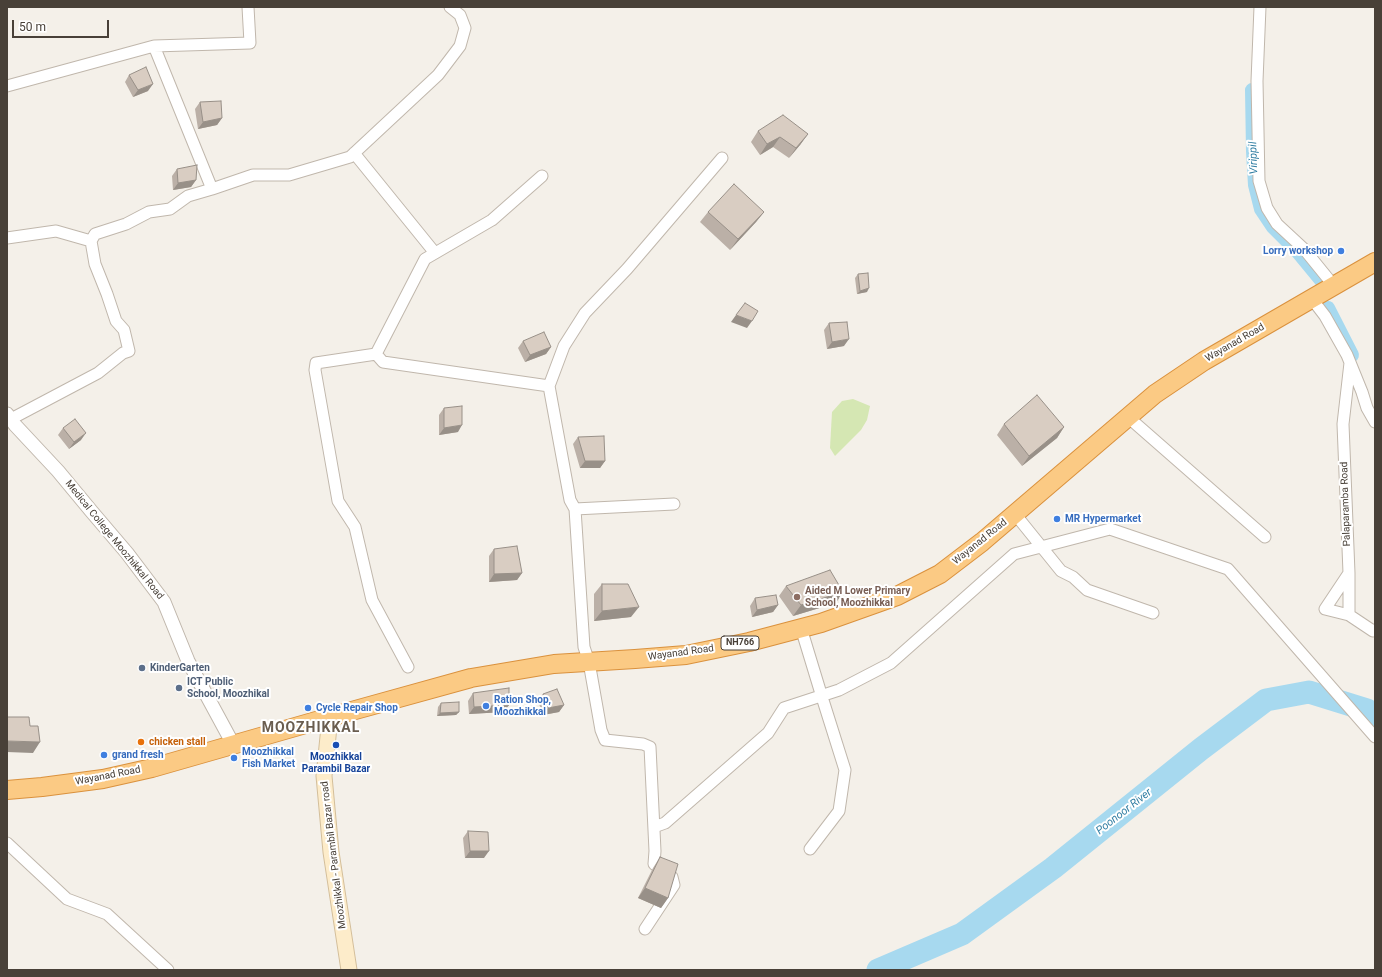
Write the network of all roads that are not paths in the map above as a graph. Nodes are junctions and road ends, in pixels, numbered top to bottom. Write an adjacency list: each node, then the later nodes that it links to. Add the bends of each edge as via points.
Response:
1 (248, 7): 4 (street, via 250,43)
2 (450, 7): 6 (street, via 460,16 465,28 460,46 438,75)
3 (1260, 7): 14 (street, via 1257,81 1259,181 1267,208 1277,224 1304,249)
4 (154, 46): 5 (street); 9 (street)
5 (7, 86)
6 (354, 153): 9 (street, via 350,157 289,175 253,175); 12 (street)
7 (722, 158): 18 (street, via 628,269 585,313 564,346)
8 (542, 176): 12 (street, via 492,220)
9 (212, 189): 11 (street, via 188,196 170,209 149,212 126,224 95,234)
10 (7, 238): 11 (street, via 56,231)
11 (91, 241): 20 (street, via 95,264 116,321 124,330 129,351 98,372)
12 (435, 253): 16 (street, via 425,259)
13 (1375, 262): 14 (highway, Wayanad Road / NH766)
14 (1334, 286): 15 (highway, Wayanad Road / NH766)
15 (1312, 299): 17 (street, via 1325,316); 19 (highway, Wayanad Road / NH766, via 1204,361)
16 (376, 354): 18 (street, via 383,362); 33 (street, via 316,363 315,370 338,501 355,527 372,600)
17 (1350, 362): 21 (street); 27 (street, Palaparamba Road, via 1343,424)
18 (549, 386): 23 (street, via 570,500)
19 (1128, 416): 24 (highway, Wayanad Road / NH766); 25 (street)
20 (9, 417): 37 (street, Medical College Moozhikkal Road, via 58,471 164,602 188,661)
21 (1375, 422)
22 (674, 504): 23 (street)
23 (574, 509): 32 (street, via 584,647)
24 (1015, 514): 26 (street); 30 (highway, Wayanad Road / NH766, via 940,574 897,596)
25 (1265, 538)
26 (1041, 547): 28 (street, via 1060,571 1073,577 1087,590); 34 (street, via 1014,554 891,663); 36 (street, via 1110,529 1228,569)
27 (1349, 573): 29 (street, Palaparamba Road); 29 (street, via 1325,609)
28 (1153, 613)
29 (1349, 615): 31 (street)
30 (801, 628): 32 (highway, Wayanad Road / NH766, via 686,655); 34 (street)
31 (1375, 630)
32 (589, 662): 35 (highway, Wayanad Road / NH766, via 554,664 471,678); 39 (street, via 605,740 650,747)
33 (408, 667)
34 (822, 697): 39 (street, via 784,708 768,733 665,822); 41 (street, via 846,770 839,811)
35 (330, 716): 37 (highway, Wayanad Road / NH766); 44 (main road, Moozhikkal - Parambil Bazar road, via 324,776 331,852)
36 (1374, 735)
37 (233, 744): 38 (highway, Wayanad Road / NH766, via 152,768 103,779)
38 (7, 790)
39 (654, 827): 42 (street, via 654,864 672,877 674,885)
40 (7, 843): 43 (street, via 67,899 107,914)
41 (810, 849)
42 (645, 929)
43 (168, 970)
44 (349, 970)

